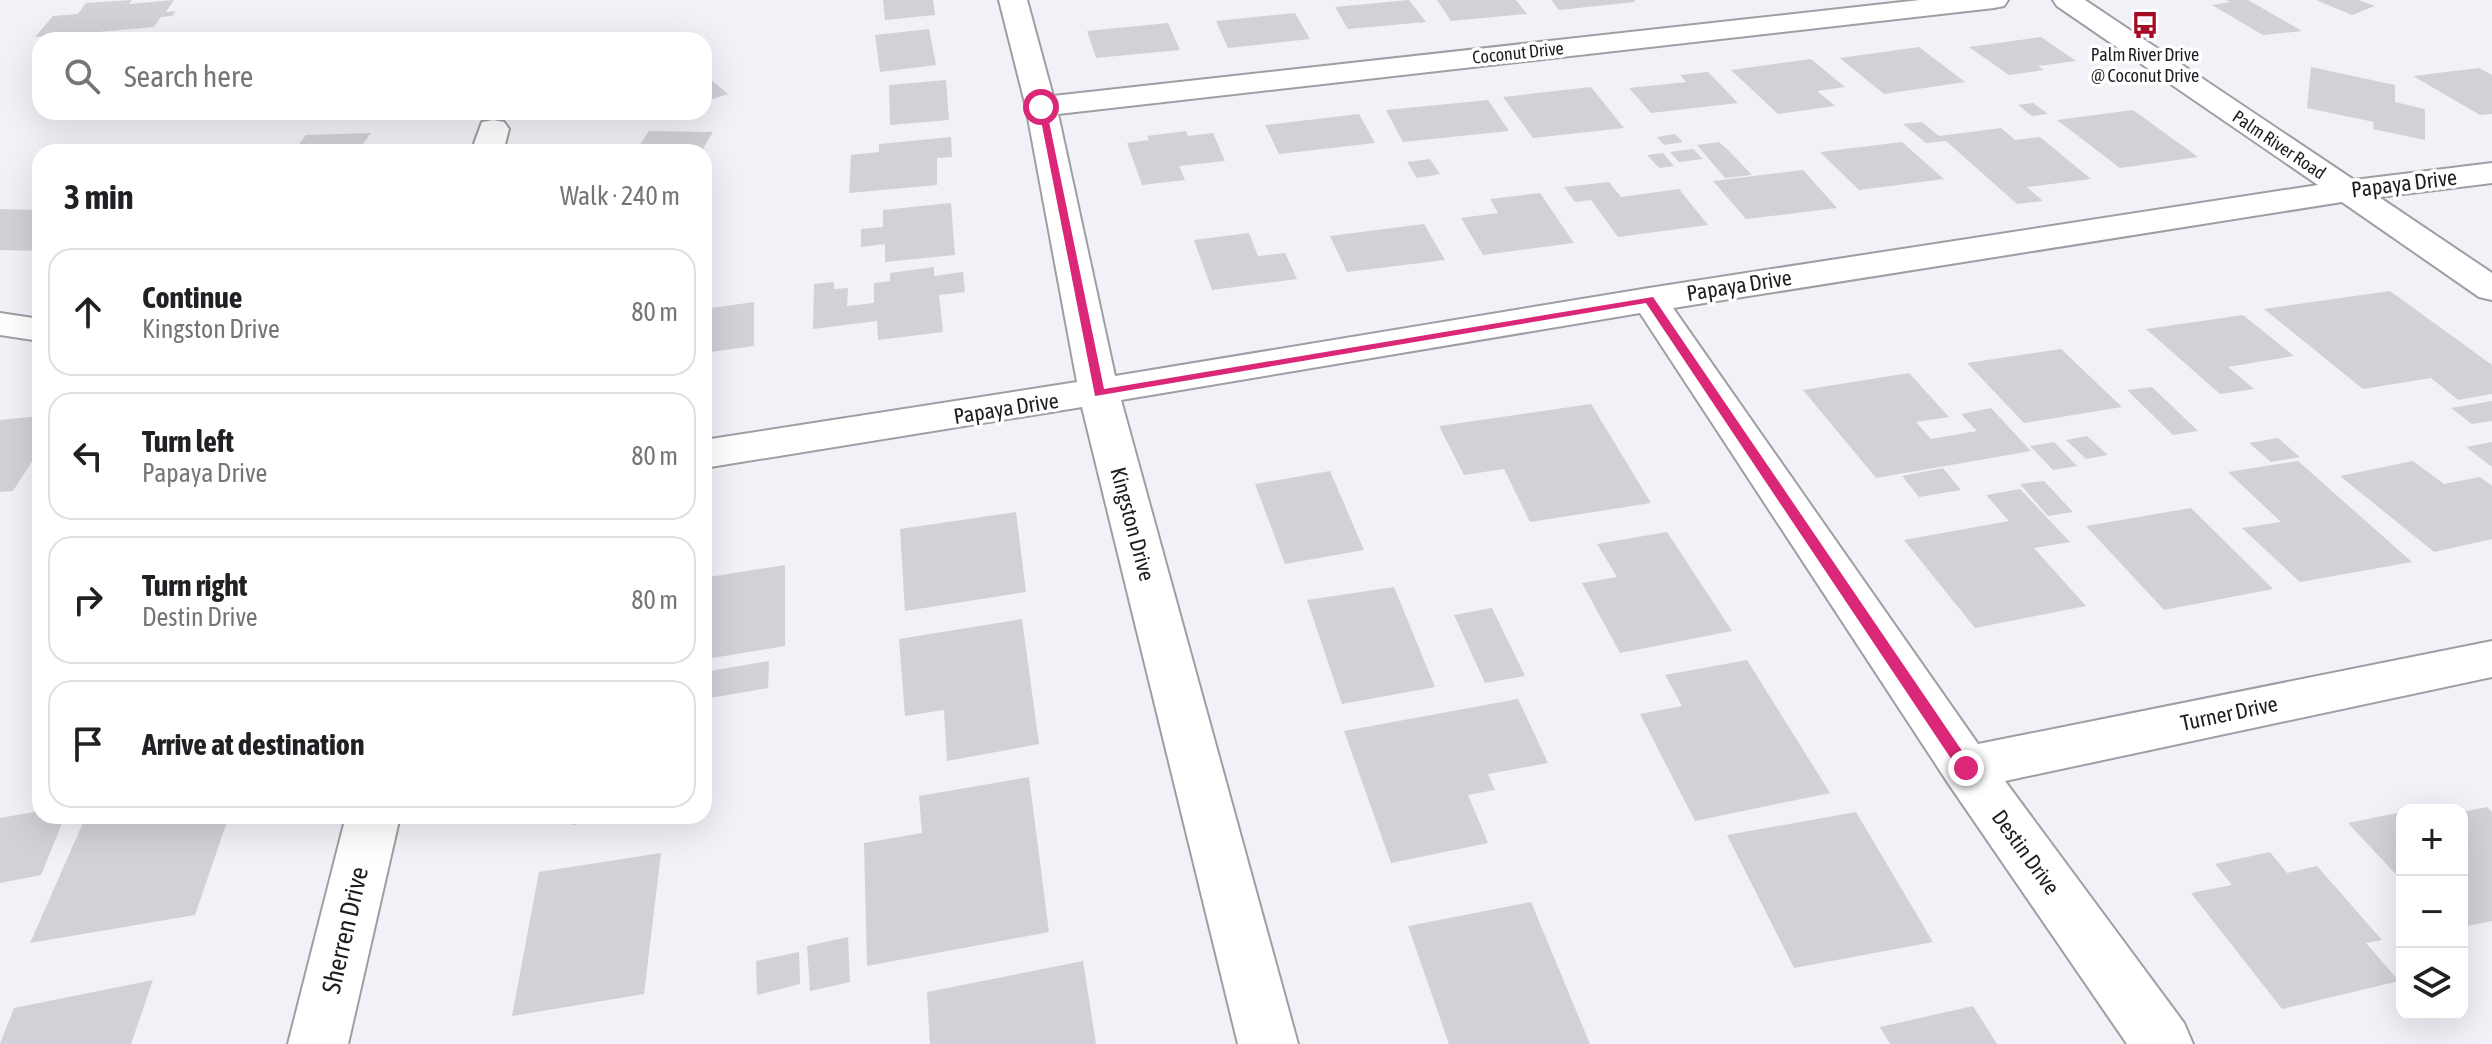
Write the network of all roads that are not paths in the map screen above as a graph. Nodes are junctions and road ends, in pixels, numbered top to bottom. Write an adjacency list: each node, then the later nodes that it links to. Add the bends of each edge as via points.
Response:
1 (1013, 0): 4 (street, Kingston Drive)
2 (1994, 0): 4 (street, Coconut Drive)
3 (2067, 0): 6 (street, Palm River Road)
4 (1041, 107): 11 (street, Kingston Drive)
5 (2492, 173): 6 (street, Papaya Drive)
6 (2345, 190): 7 (street, Palm River Road); 8 (street, Papaya Drive)
7 (2492, 289)
8 (1649, 299): 11 (street, Papaya Drive); 14 (street, Destin Drive)
9 (0, 324): 10 (street)
10 (32, 329)
11 (1099, 394): 12 (street, Papaya Drive); 17 (street, Kingston Drive)
12 (712, 453)
13 (2492, 659): 14 (street, Turner Drive)
14 (1966, 768): 18 (street, Destin Drive)
15 (371, 824): 16 (street, Sherren Drive)
16 (318, 1044)
17 (1268, 1044)
18 (2163, 1044)

